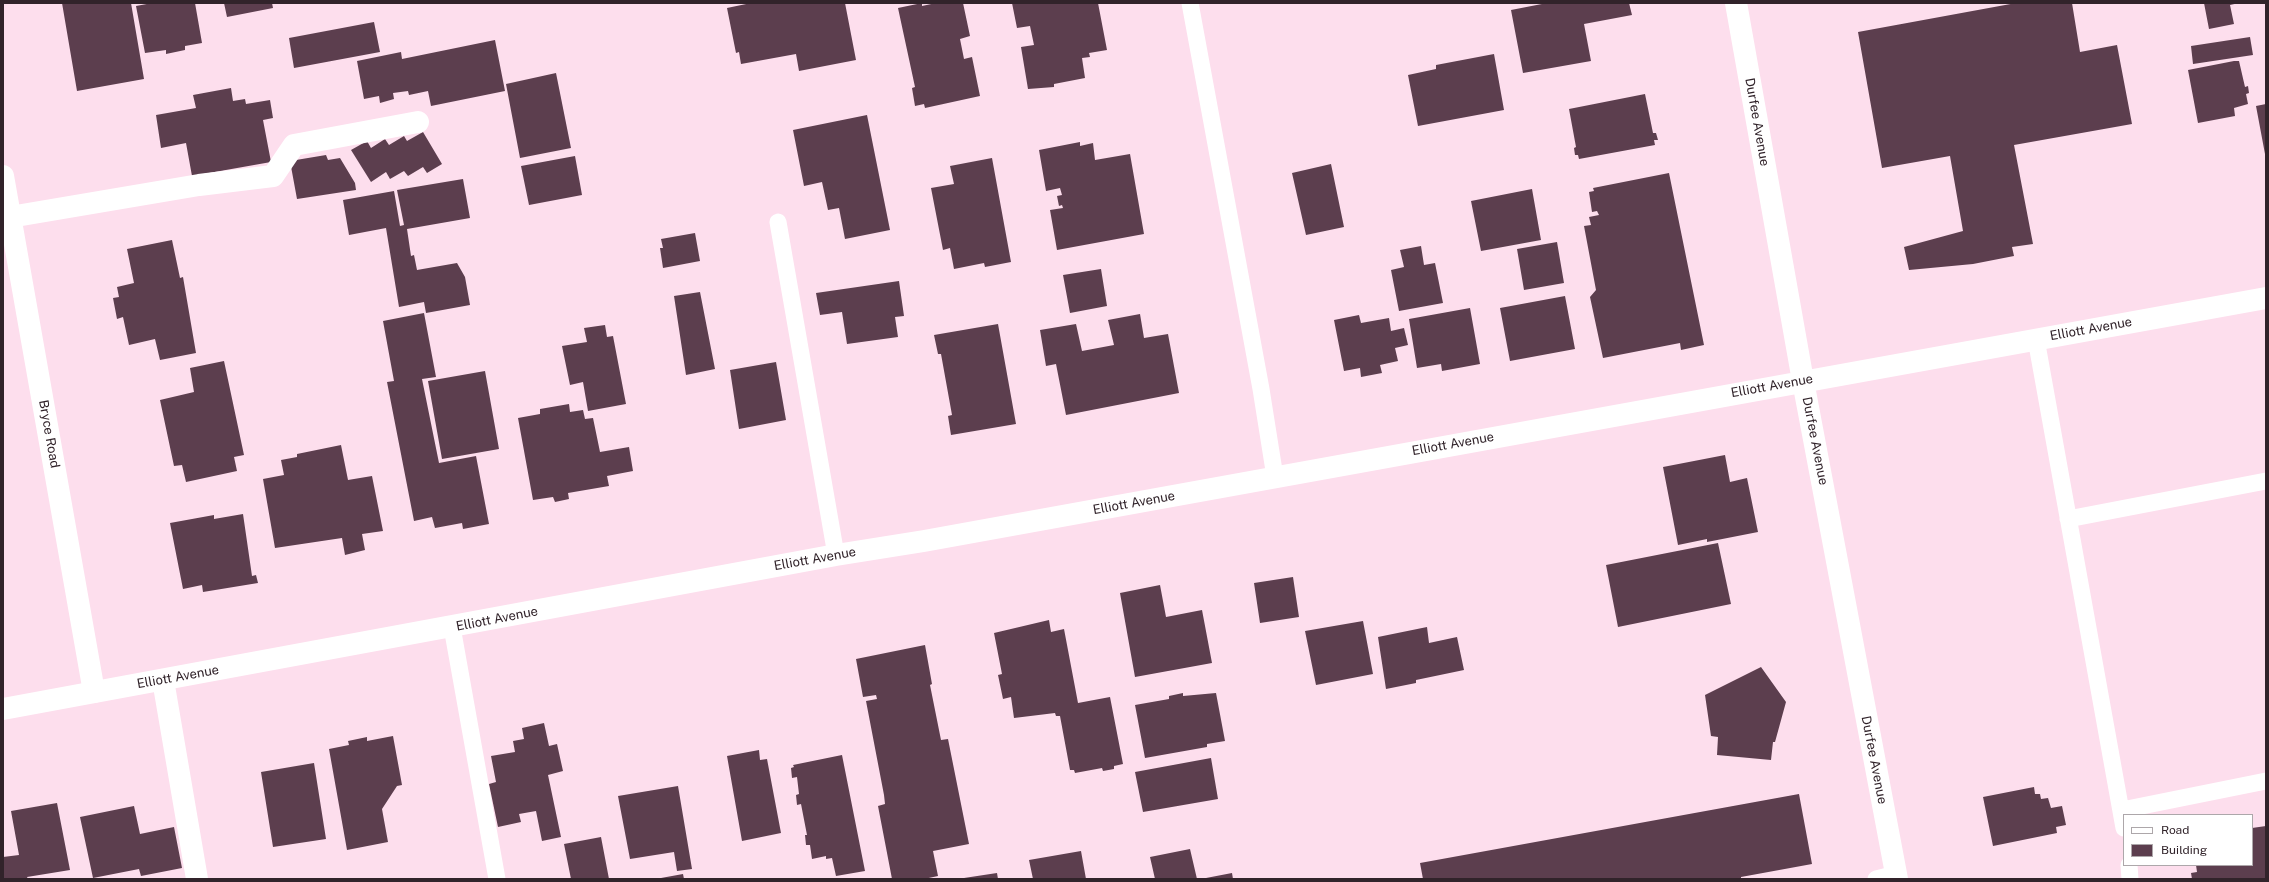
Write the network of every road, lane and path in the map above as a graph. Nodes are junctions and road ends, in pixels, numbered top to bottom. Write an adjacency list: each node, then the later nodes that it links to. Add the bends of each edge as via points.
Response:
1 (1190, 3): 10 (lane)
2 (1736, 3): 9 (street, Durfee Avenue)
3 (418, 122): 5 (street, via 294,144 273,176 199,185)
4 (3, 176): 5 (street, Bryce Road)
5 (10, 217): 16 (street, Bryce Road)
6 (778, 222): 13 (lane)
7 (2266, 298): 8 (street, Elliott Avenue)
8 (2036, 339): 9 (street, Elliott Avenue); 12 (lane)
9 (1803, 381): 10 (street, Elliott Avenue); 22 (street, Durfee Avenue)
10 (1275, 477): 13 (street, Elliott Avenue)
11 (2266, 481): 12 (lane)
12 (2068, 519): 19 (lane)
13 (836, 555): 14 (street, Elliott Avenue)
14 (452, 627): 15 (street, Elliott Avenue); 24 (lane)
15 (162, 680): 16 (street, Elliott Avenue); 23 (street)
16 (94, 692): 17 (street, Elliott Avenue)
17 (3, 709)
18 (2266, 781): 19 (lane)
19 (2122, 810): 20 (lane)
20 (2123, 819)
21 (2129, 866): 25 (lane)
22 (1890, 877)
23 (197, 879)
24 (496, 879)
25 (2130, 879)

